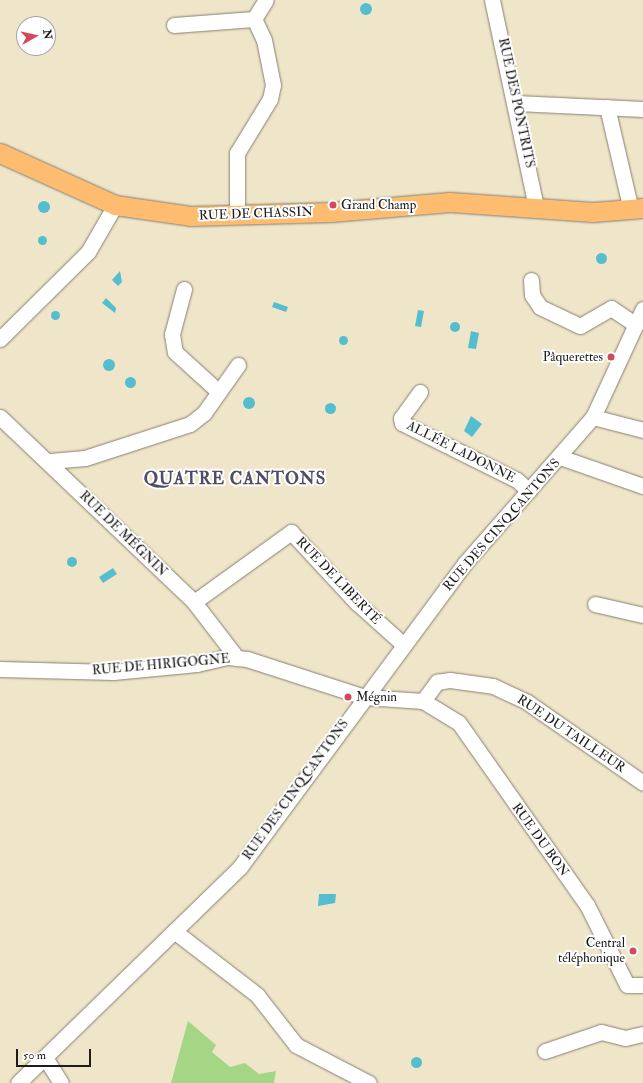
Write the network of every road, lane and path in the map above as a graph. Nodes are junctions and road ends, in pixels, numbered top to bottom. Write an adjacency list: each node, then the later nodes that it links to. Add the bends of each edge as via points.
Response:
1 (266, 0): 3 (street)
2 (492, 0): 5 (street, RUE DES PONTRITS)
3 (254, 18): 4 (street); 12 (street, via 264,40 273,85 270,99 237,153)
4 (174, 25)
5 (516, 103): 6 (street); 10 (street, RUE DES PONTRITS)
6 (607, 107): 7 (street); 11 (street)
7 (643, 109)
8 (0, 153): 9 (main road, RUE DE CHASSIN)
9 (114, 205): 12 (main road, RUE DE CHASSIN, via 190,216); 17 (street, via 88,252)
10 (536, 207): 11 (main road, RUE DE CHASSIN, via 593,212); 12 (main road, RUE DE CHASSIN, via 450,202)
11 (637, 209)
12 (237, 215)
13 (531, 280): 16 (street, via 537,304 577,324 585,326 611,308)
14 (184, 289): 19 (street, via 172,334 175,352)
15 (643, 309): 16 (street, RUE DES CINQ CANTONS)
16 (636, 325): 22 (street, RUE DES CINQ CANTONS)
17 (0, 339)
18 (238, 365): 19 (street)
19 (219, 392): 25 (street, via 204,413 190,424 85,458)
20 (420, 392): 27 (street, ALLÉE LADONNE, via 401,418 402,423 517,480)
21 (0, 417): 25 (street, RUE DE MÉGNIN)
22 (593, 417): 23 (street); 24 (street, RUE DES CINQ CANTONS)
23 (643, 430)
24 (560, 458): 26 (street); 27 (street, RUE DES CINQ CANTONS)
25 (50, 461): 28 (street, RUE DE MÉGNIN)
26 (643, 486)
27 (529, 491): 31 (street, RUE DES CINQ CANTONS, via 465,564)
28 (194, 602): 31 (street, RUE DE LIBERTÉ, via 291,532 357,604); 32 (street, RUE DE MÉGNIN)
29 (595, 604): 30 (street)
30 (643, 615)
31 (404, 644): 34 (street, RUE DES CINQ CANTONS)
32 (238, 658): 33 (street, RUE DE HIRIGOGNE, via 113,672); 34 (street, RUE DE HIRIGOGNE)
33 (0, 669)
34 (365, 697): 35 (street); 37 (street, RUE DES CINQ CANTONS, via 240,867)
35 (423, 701): 36 (street, RUE DU TAILLEUR, via 437,682 450,680 493,686 527,702); 38 (street, RUE DU BON, via 459,723 587,905 627,985)
36 (643, 783)
37 (174, 931): 41 (street, RUE DES CINQ CANTONS); 44 (street, via 257,995 296,1045)
38 (643, 984)
39 (643, 1034): 40 (street, via 625,1038 601,1032)
40 (545, 1051)
41 (46, 1059): 42 (street, RUE DES CINQ CANTONS); 43 (street)
42 (18, 1083)
43 (61, 1083)
44 (369, 1083)

